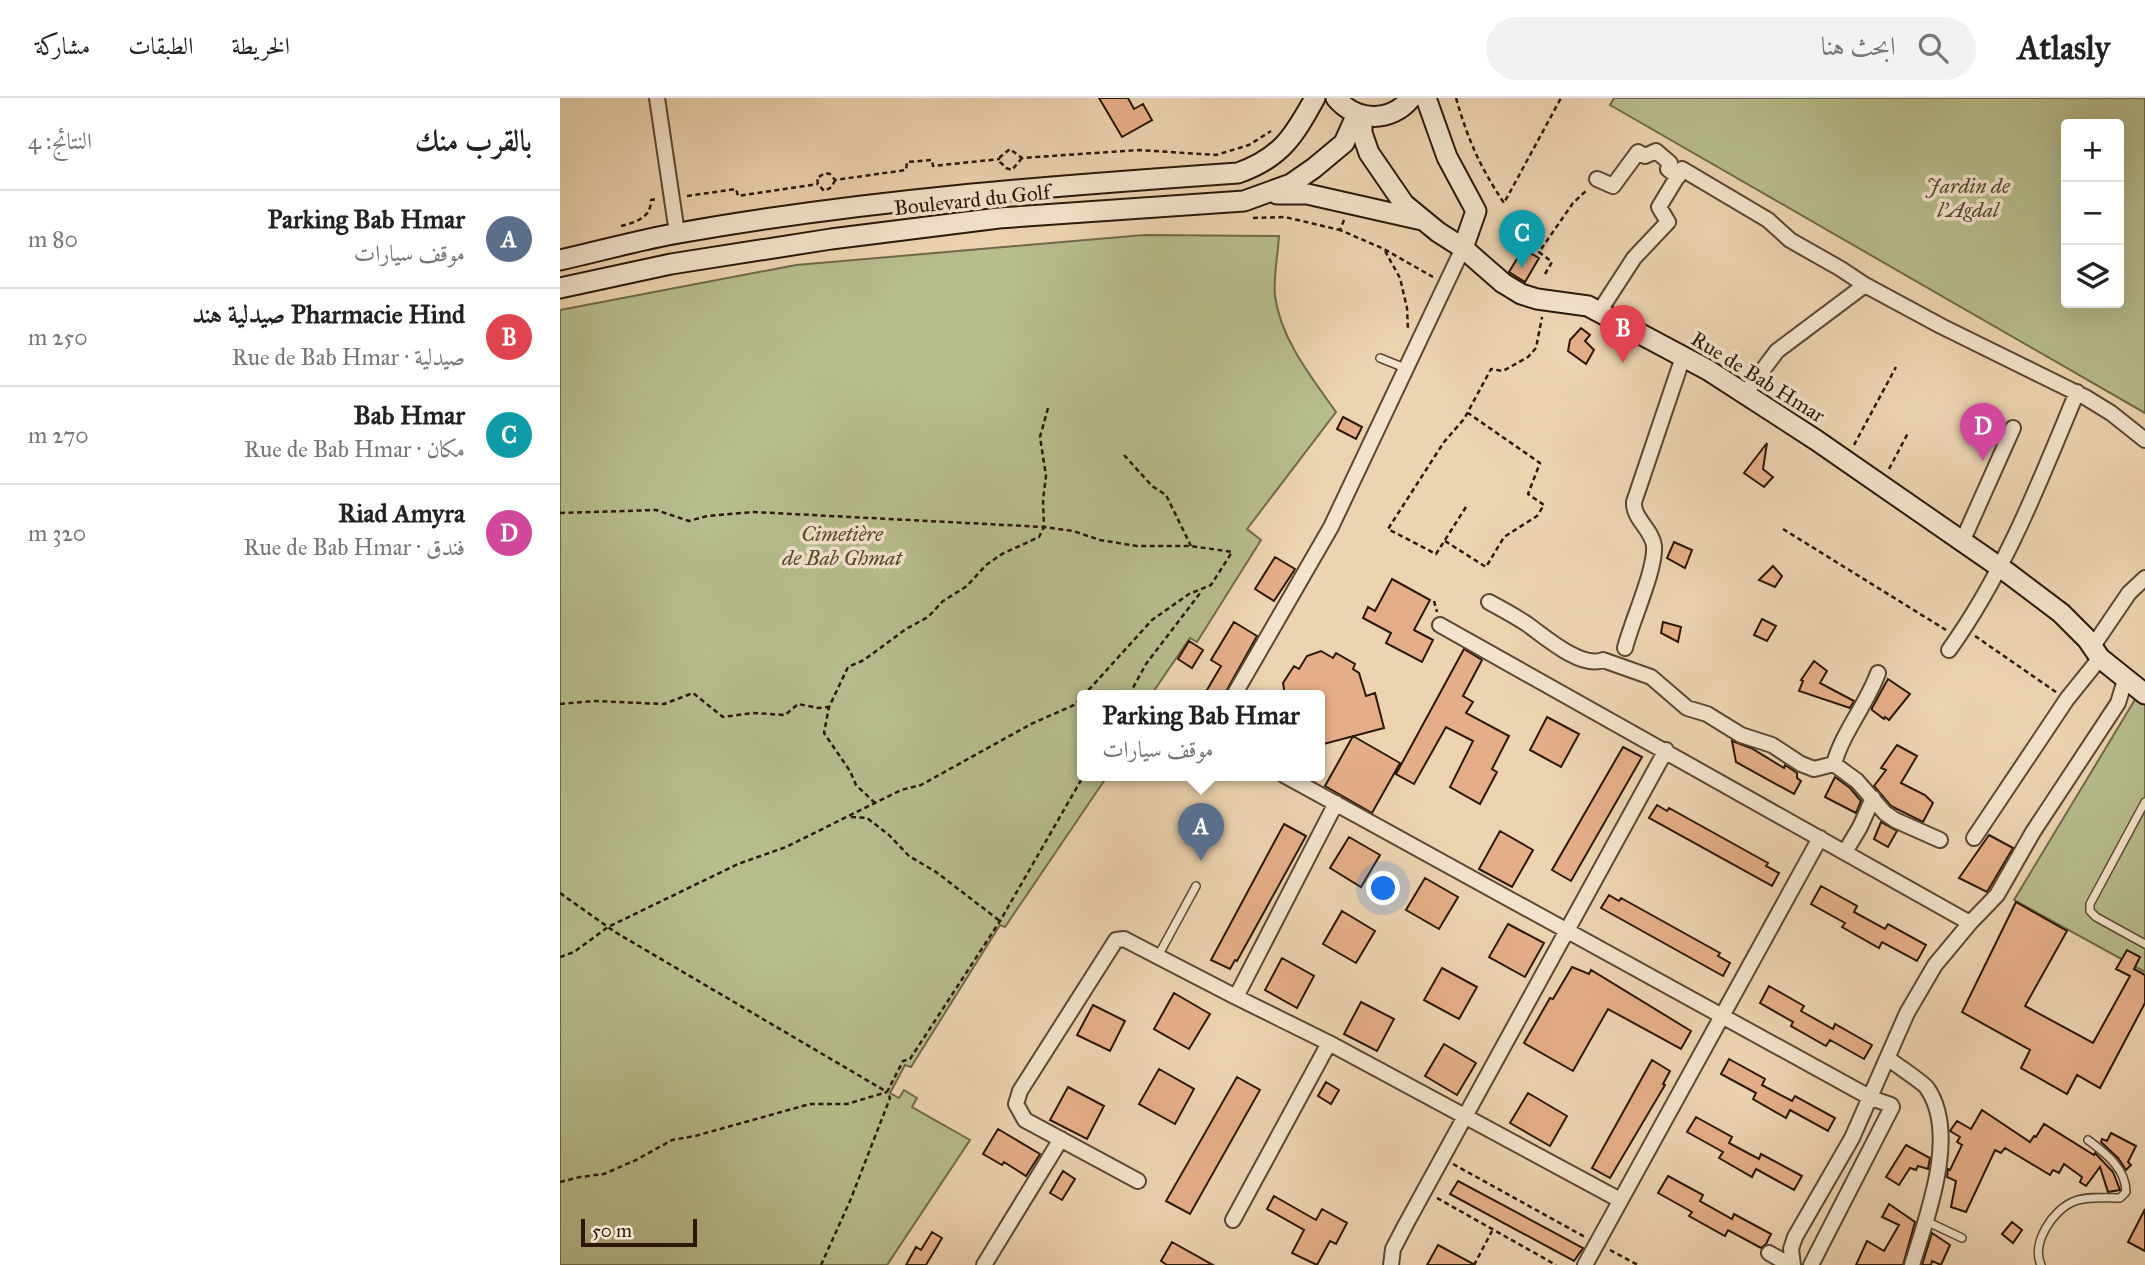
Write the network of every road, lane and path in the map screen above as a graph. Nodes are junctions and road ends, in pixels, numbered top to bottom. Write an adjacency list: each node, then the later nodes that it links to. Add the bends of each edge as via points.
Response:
1 (657, 98): 17 (street)
2 (1315, 98): 22 (main road, Boulevard du Golf, via 1299,129 1280,150 1238,173 891,203)
3 (1336, 98): 8 (main road)
4 (1411, 98): 8 (main road, via 1380,117)
5 (1426, 98): 24 (main road, via 1447,157 1476,211)
6 (1456, 98): 7 (path, via 1467,136 1504,203)
7 (1561, 98)
8 (1359, 114): 16 (main road, Boulevard du Golf, via 1336,150 1298,180); 20 (main road, Rue de Bab Hmar, via 1364,142 1376,164 1404,204)
9 (1272, 131): 10 (path, via 1249,145 1216,155 1139,150)
10 (1022, 158): 11 (path, via 1010,149); 11 (path, via 1012,170)
11 (1000, 159): 13 (path, via 933,166 932,160 907,162 906,170)
12 (1678, 177): 14 (street, via 1656,152 1645,156 1638,152 1613,186); 29 (street, via 1682,169); 32 (street, via 1659,207 1668,222 1634,258)
13 (835, 180): 15 (path, via 824,191); 15 (path, via 825,173 817,178)
14 (1597, 180): 27 (path, via 1573,203 1539,252 1552,262)
15 (817, 184): 17 (path, via 738,195 736,189)
16 (1269, 194): 20 (main road, via 1307,194); 30 (main road, Boulevard du Golf, via 1244,201 999,218 831,239 671,264)
17 (672, 197): 22 (street); 23 (path, via 651,200 645,216 618,227)
18 (1246, 218): 21 (path, via 1285,217)
19 (1344, 220): 21 (path)
20 (1422, 220): 24 (main road, Rue de Bab Hmar)
21 (1340, 230): 25 (path)
22 (677, 233): 23 (main road, Boulevard du Golf)
23 (619, 247): 26 (main road, Boulevard du Golf)
24 (1463, 248): 31 (main road, Rue de Bab Hmar, via 1503,283); 33 (street)
25 (1384, 249): 28 (path); 33 (path, via 1400,278 1407,330)
26 (560, 260)
27 (1545, 274)
28 (1433, 277)
29 (1865, 285): 38 (street); 39 (street, via 1777,351)
30 (560, 288)
31 (1545, 300): 32 (main road, Rue de Bab Hmar, via 1588,306); 41 (path, via 1536,348 1503,371 1491,369)
32 (1599, 313): 34 (main road, Rue de Bab Hmar)
33 (1420, 337): 37 (street)
34 (1683, 357): 39 (main road, Rue de Bab Hmar); 61 (street, via 1634,502 1636,514 1652,538 1654,555)
35 (1380, 358): 37 (lane)
36 (1896, 367): 46 (path)
37 (1405, 368): 67 (street, via 1331,527)
38 (2077, 392): 44 (street); 55 (street)
39 (1744, 395): 46 (main road, Rue de Bab Hmar)
40 (1048, 408): 50 (path, via 1040,437 1046,476)
41 (1468, 413): 52 (path, via 1388,529 1436,554); 52 (path, via 1540,463 1528,494 1544,505 1537,516 1504,537 1486,567)
42 (2013, 428): 53 (street)
43 (1908, 433): 47 (path)
44 (2145, 440)
45 (1124, 455): 54 (path, via 1166,495)
46 (1845, 460): 47 (main road, Rue de Bab Hmar)
47 (1880, 484): 53 (main road, Rue de Bab Hmar)
48 (1466, 507): 52 (path)
49 (560, 513): 50 (path, via 656,510 689,521 754,512)
50 (1044, 527): 54 (path, via 1137,546); 72 (path, via 1039,537 986,565 928,617 848,667)
51 (1783, 529): 60 (path)
52 (1445, 541)
53 (1962, 542): 55 (main road, Rue de Bab Hmar)
54 (1191, 545): 57 (path, via 1232,552 1211,585)
55 (2000, 567): 60 (street); 62 (main road, Rue de Bab Hmar, via 2061,613)
56 (2145, 578): 62 (street, via 2129,593)
57 (1203, 589): 65 (path, via 1152,621); 66 (path)
58 (1489, 602): 74 (street, via 1559,648 1651,677 1687,708 1772,745 1801,764 1814,769)
59 (1440, 625): 73 (street)
60 (1957, 639): 69 (path)
61 (1625, 648)
62 (2097, 652): 64 (main road, Rue de Bab Hmar); 69 (street)
63 (1878, 673): 74 (street)
64 (2125, 680): 68 (main road, Rue de Bab Hmar); 89 (street, via 2118,704 1997,895)
65 (1089, 690)
66 (1132, 690)
67 (1237, 690)
68 (2145, 694)
69 (2067, 699): 83 (street)
70 (1077, 702): 79 (path, via 922,785)
71 (560, 704): 72 (path, via 664,704 693,693 723,717 785,715 798,704)
72 (829, 707): 79 (path, via 824,733 856,785)
73 (1666, 750): 82 (street); 91 (street)
74 (1834, 764): 77 (street)
75 (1081, 781): 88 (path)
76 (1295, 781): 80 (street)
77 (1873, 798): 84 (street, via 1895,820); 85 (street)
78 (2145, 802): 92 (lane, via 2090,911)
79 (874, 803): 81 (path)
80 (1336, 803): 91 (street); 95 (street)
81 (850, 817): 88 (path, via 867,817 909,856); 90 (path, via 738,864)
82 (1820, 838): 85 (street); 96 (street)
83 (1974, 838)
84 (1940, 840)
85 (1845, 852): 89 (street)
86 (1196, 886): 93 (lane)
87 (560, 893): 90 (path)
88 (1000, 921): 99 (path, via 910,1059 903,1061)
89 (1970, 923): 98 (street, via 1928,977)
90 (608, 927): 94 (path); 99 (path)
91 (1566, 931): 96 (street); 101 (street)
92 (2145, 944)
93 (1158, 956): 95 (street); 102 (street, via 1124,939 1116,940 1020,1091 1019,1114)
94 (560, 957)
95 (1236, 997): 97 (street)
96 (1721, 1016): 100 (street); 108 (street)
97 (1329, 1043): 101 (street); 109 (street)
98 (1888, 1059): 100 (street); 110 (street, via 1926,1086 1940,1116 1941,1154)
99 (887, 1092): 106 (path, via 847,1104 810,1104 672,1140 604,1174); 115 (path, via 890,1098)
100 (1871, 1098): 122 (street, via 1795,1237); 123 (street, via 1892,1107)
101 (1464, 1116): 104 (street); 108 (street)
102 (1061, 1139): 105 (street); 116 (street)
103 (2088, 1140): 125 (lane, via 2117,1165 2126,1192 2120,1198 2075,1201 2061,1210 2037,1246)
104 (1441, 1158): 107 (street); 113 (path)
105 (1139, 1181)
106 (560, 1182)
107 (1424, 1190): 111 (path); 117 (street, via 1393,1250)
108 (1620, 1200): 113 (street)
109 (1233, 1220)
110 (1926, 1221): 112 (lane); 124 (street)
111 (1493, 1229): 118 (path); 119 (path)
112 (1962, 1238)
113 (1597, 1243): 120 (street); 121 (path)
114 (1769, 1253): 122 (street)
115 (821, 1265)
116 (984, 1265)
117 (1391, 1265)
118 (1474, 1265)
119 (1556, 1265)
120 (1584, 1265)
121 (1638, 1265)
122 (1792, 1265)
123 (1811, 1265)
124 (1912, 1265)
125 (2040, 1265)

